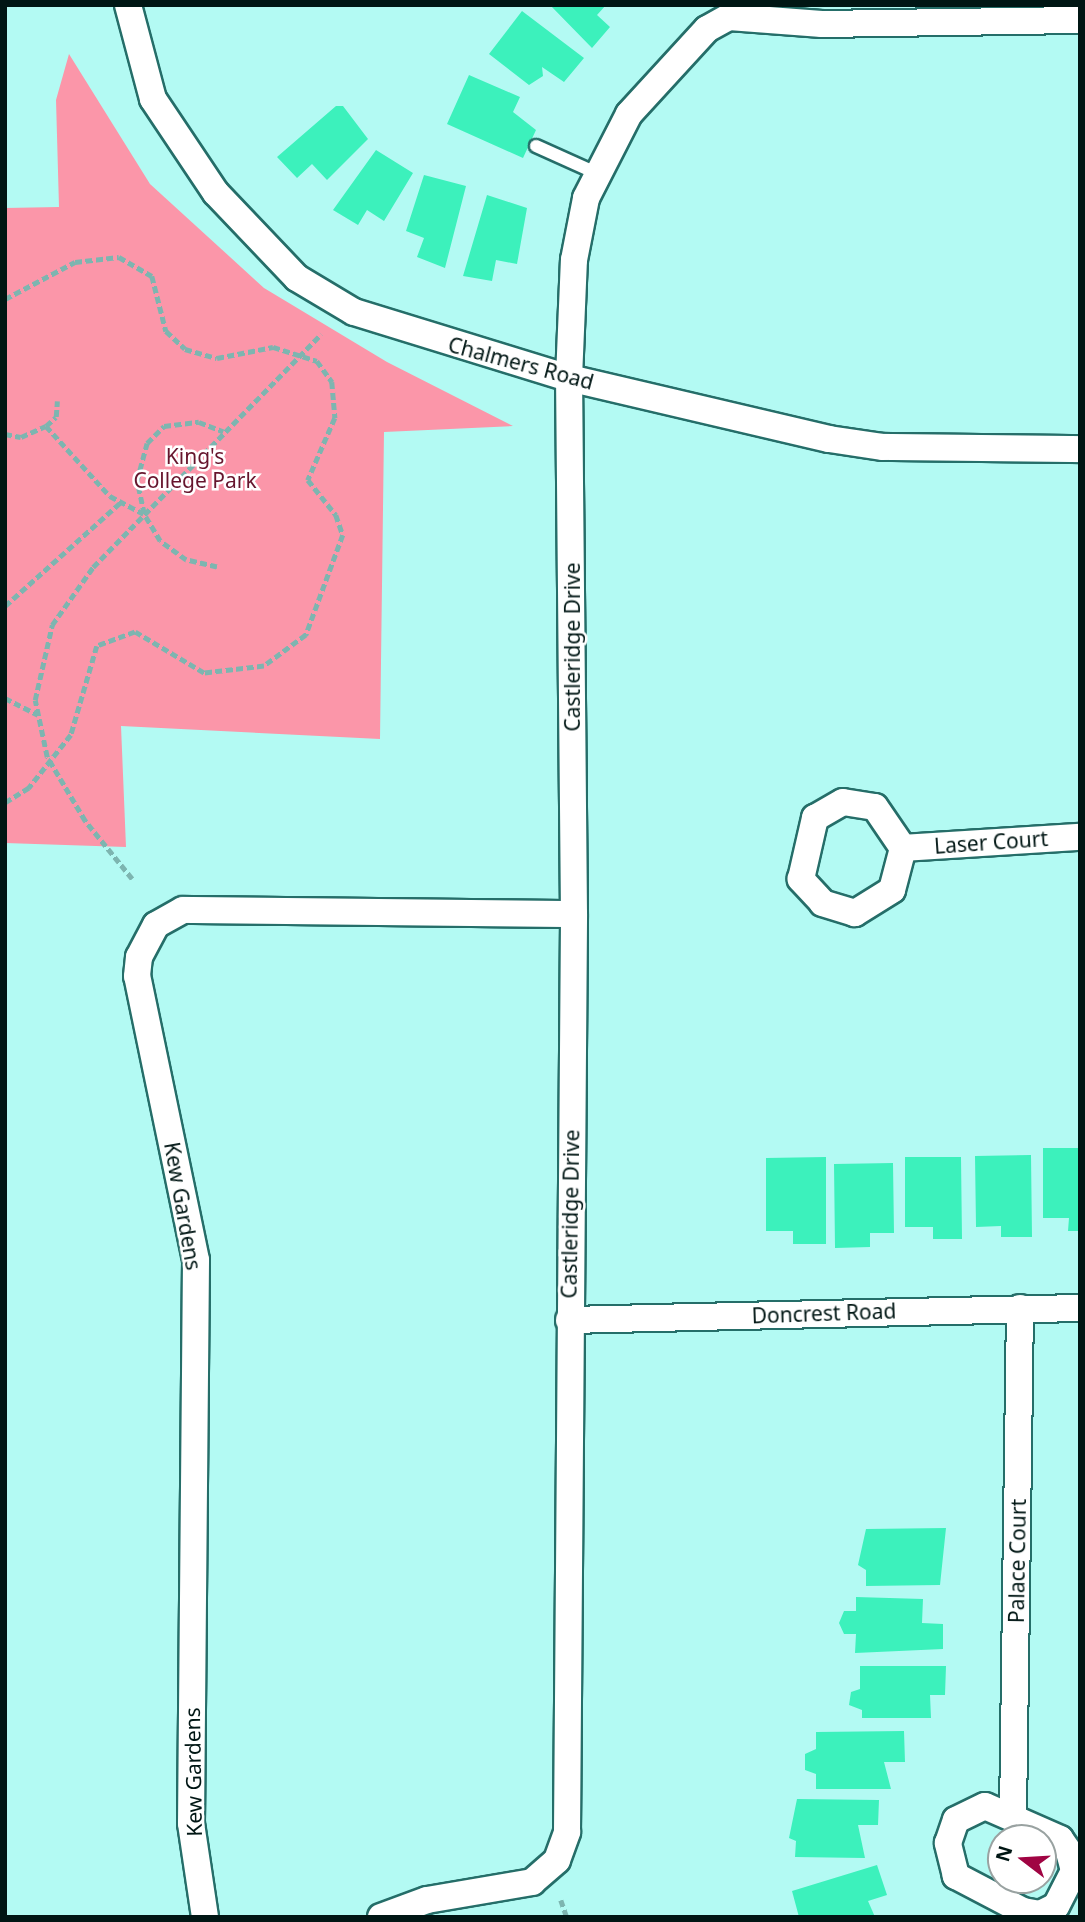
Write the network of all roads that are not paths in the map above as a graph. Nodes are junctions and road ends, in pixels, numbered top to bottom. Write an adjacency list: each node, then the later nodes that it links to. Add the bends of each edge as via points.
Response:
1 (128, 5): 5 (street, Chalmers Road, via 153,99 216,193 297,278 354,312 406,332)
2 (1080, 20): 4 (street, Castleridge Drive, via 822,24 729,17 707,29 664,72 629,114)
3 (536, 146): 4 (lane)
4 (596, 173): 5 (street, Castleridge Drive, via 574,260)
5 (569, 377): 6 (street, Chalmers Road, via 883,447); 9 (street, Castleridge Drive)
6 (1080, 449)
7 (1080, 837): 8 (street, Laser Court)
8 (903, 848): 8 (street, Laser Court, via 875,807 843,802 815,818 802,879 823,903 855,913 892,890)
9 (574, 914): 12 (street, Castleridge Drive); 14 (street, Kew Gardens, via 183,911 156,925 139,957 137,976 195,1260 191,1823)
10 (1020, 1308): 11 (street, Doncrest Road); 12 (street, Doncrest Road); 13 (street, Palace Court)
11 (1080, 1308)
12 (569, 1321): 15 (street, Castleridge Drive, via 568,1832 557,1860 532,1882 427,1900)
13 (1013, 1815): 13 (street, via 971,1809 956,1820 948,1860 956,1876 988,1895 1040,1914 1068,1890 1074,1871 1069,1852 1060,1839)
14 (205, 1917)
15 (381, 1917)

